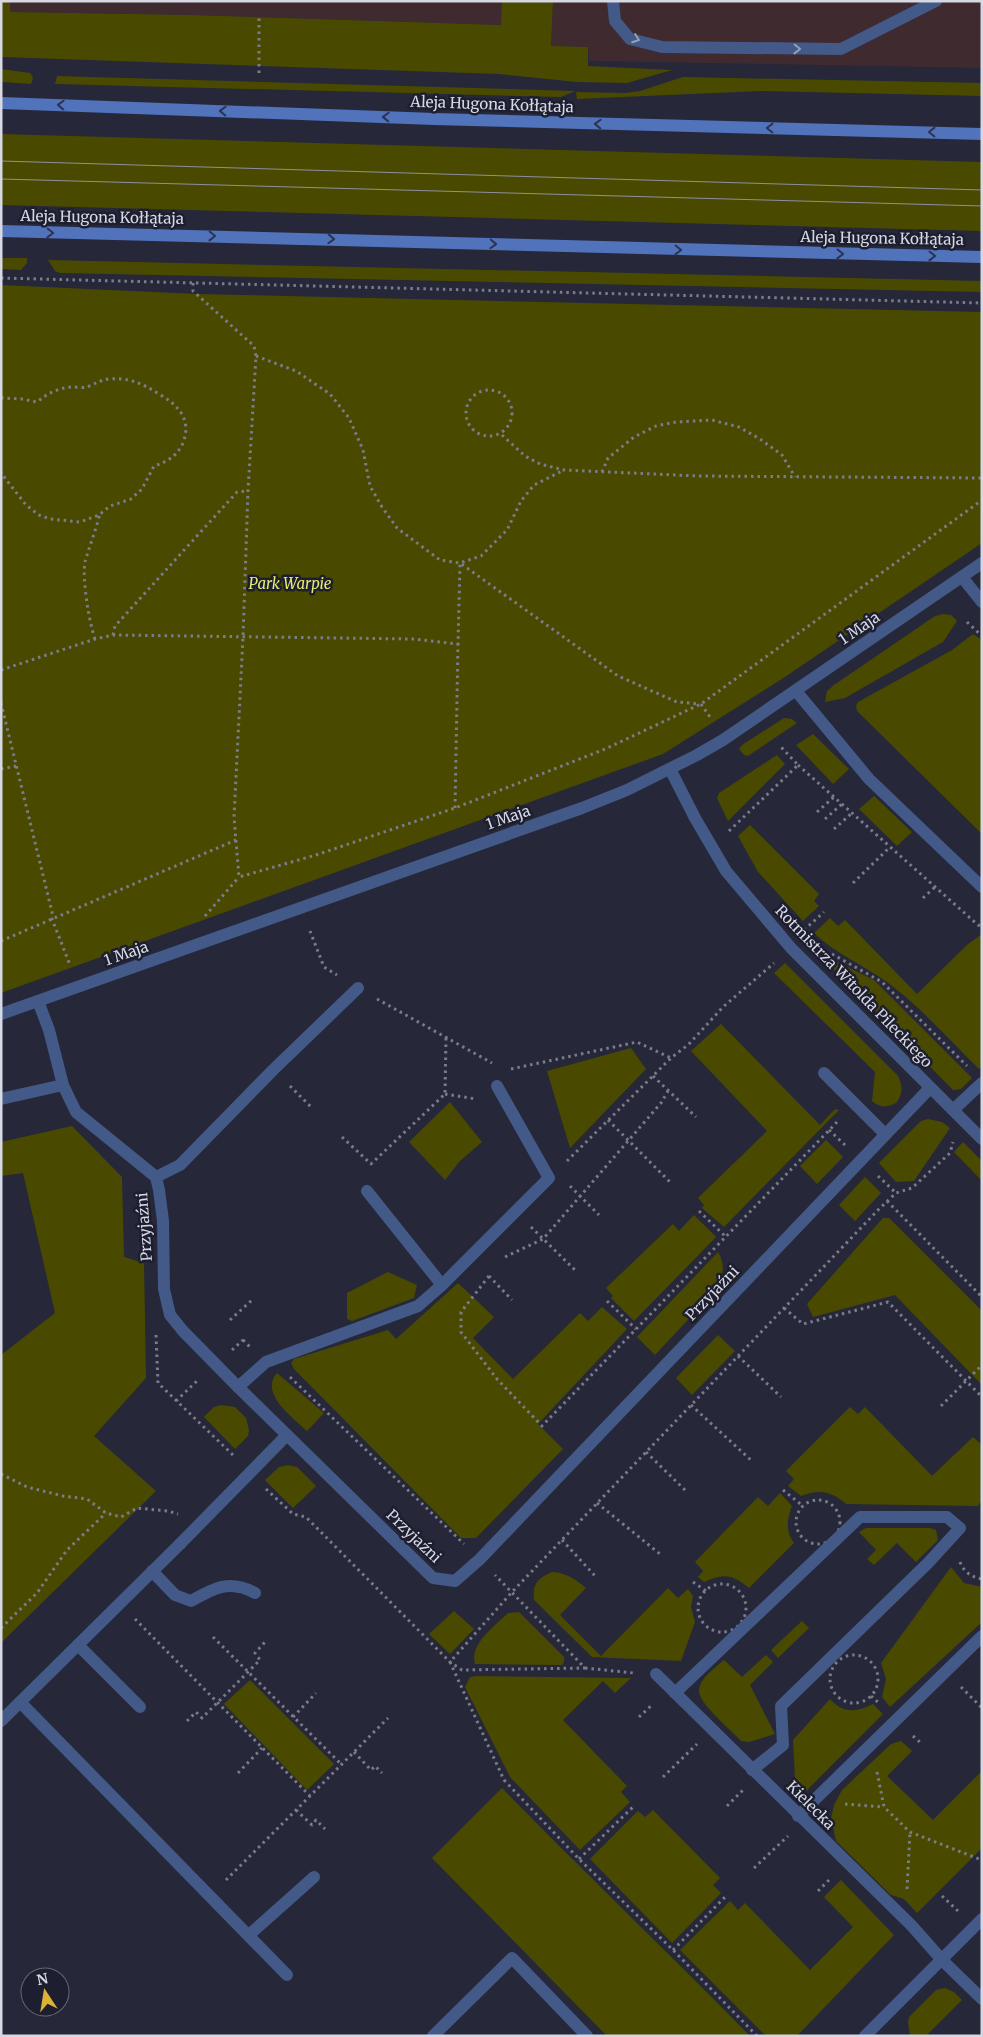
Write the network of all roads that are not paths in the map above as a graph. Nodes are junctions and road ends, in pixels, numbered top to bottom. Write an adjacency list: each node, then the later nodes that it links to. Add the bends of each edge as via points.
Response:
1 (613, 1): 2 (street, one-way to 2, via 615,21 630,39 662,47 841,49)
2 (936, 1)
3 (1, 103): 4 (main road, Aleja Hugona Kołłątaja, one-way to 3, via 454,120)
4 (981, 133)
5 (1, 231): 6 (main road, Aleja Hugona Kołłątaja, one-way to 6)
6 (982, 257)
7 (982, 564): 8 (street, 1 Maja)
8 (962, 577): 9 (street); 10 (street, 1 Maja)
9 (982, 602)
10 (796, 691): 11 (street, 1 Maja, via 723,740); 12 (street, via 869,778)
11 (670, 769): 14 (street, 1 Maja, via 582,808); 20 (street, Rotmistrza Witolda Pileckiego, via 726,871 791,948)
12 (982, 887)
13 (358, 988): 25 (street, via 180,1164)
14 (38, 1001): 15 (street, 1 Maja); 18 (street, Przyjaźni)
15 (1, 1014)
16 (824, 1072): 23 (street)
17 (982, 1083): 22 (street)
18 (63, 1084): 21 (street); 25 (street, Przyjaźni, via 76,1112)
19 (497, 1086): 27 (street, via 552,1175)
20 (930, 1088): 22 (street, Rotmistrza Witolda Pileckiego); 23 (street, Przyjaźni)
21 (1, 1099)
22 (953, 1110): 24 (street, Rotmistrza Witolda Pileckiego)
23 (886, 1134): 29 (street, Przyjaźni, via 480,1559 455,1581 434,1578)
24 (982, 1139)
25 (156, 1178): 28 (street, Przyjaźni, via 163,1221 164,1289 170,1315)
26 (367, 1191): 27 (street)
27 (442, 1285): 28 (street, via 418,1306 266,1362)
28 (238, 1387): 29 (street, Przyjaźni)
29 (287, 1435): 30 (street)
30 (152, 1571): 31 (street, via 176,1595 191,1601 223,1586 244,1587); 33 (street)
31 (255, 1593)
32 (982, 1636): 40 (street)
33 (78, 1645): 36 (street); 37 (street)
34 (656, 1674): 35 (street, Kielecka)
35 (675, 1693): 39 (street, Kielecka); 39 (street, via 860,1517 947,1516 960,1528 781,1706 782,1745)
36 (20, 1702): 38 (street); 43 (street)
37 (140, 1707)
38 (1, 1721)
39 (752, 1770): 40 (street, Kielecka)
40 (798, 1816): 44 (street, Kielecka, via 912,1926)
41 (314, 1877): 43 (street)
42 (982, 1919): 44 (street)
43 (249, 1936): 45 (street)
44 (942, 1960): 46 (street, Kielecka); 49 (street)
45 (287, 1974)
46 (982, 1999)
47 (433, 2036): 48 (street, via 512,1958)
48 (587, 2036)
49 (865, 2036)

